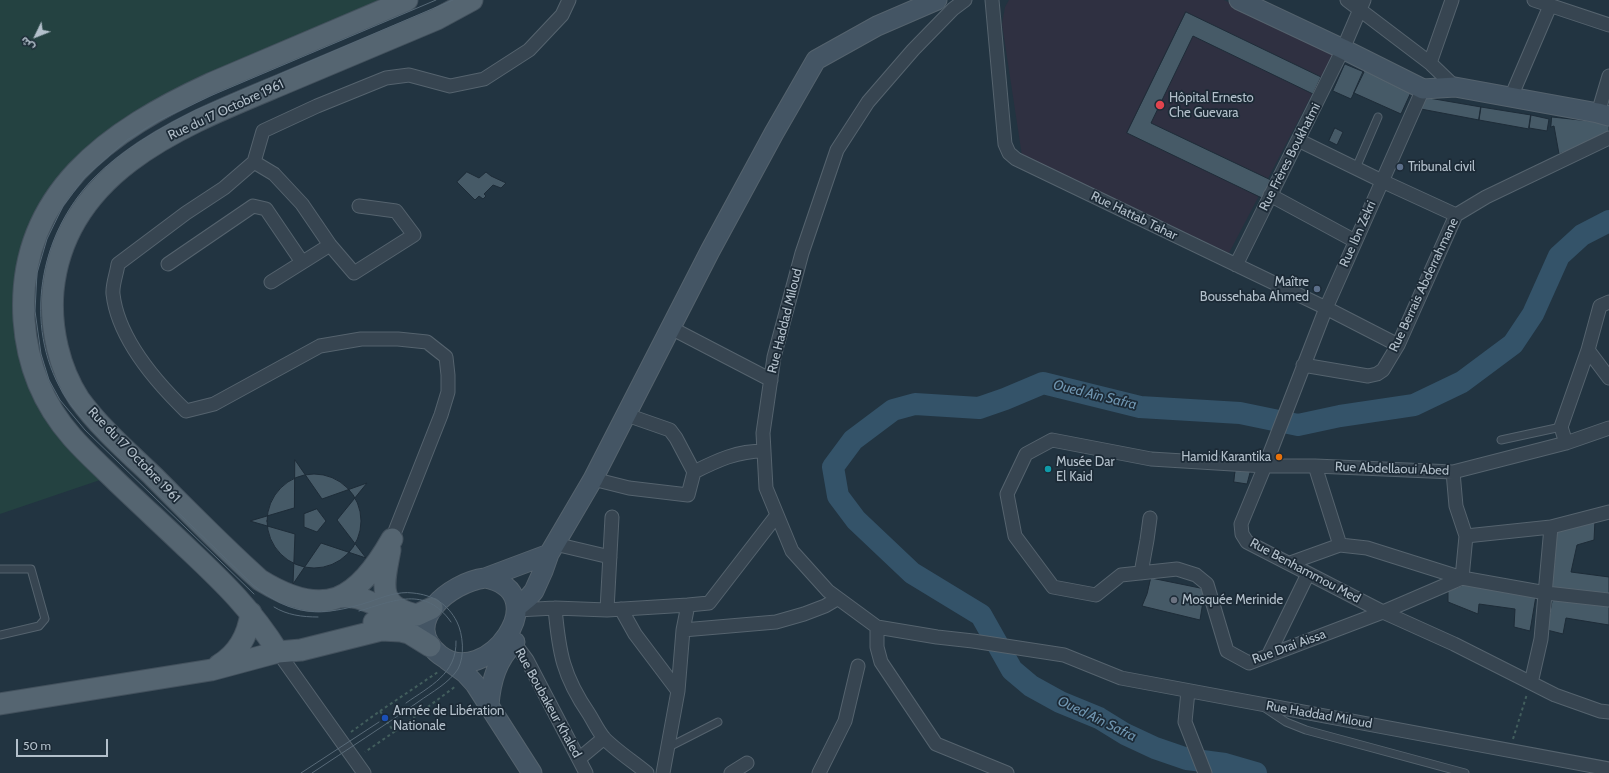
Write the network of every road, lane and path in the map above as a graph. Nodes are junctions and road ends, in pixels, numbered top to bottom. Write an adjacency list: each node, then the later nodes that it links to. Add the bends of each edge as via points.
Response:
1 (407, 0): 82 (main road, via 212,83 135,123 96,153 67,182 47,212 31,247 24,286 25,332 35,374 55,416 87,453 232,591)
2 (472, 0): 73 (main road, Rue du 17 Octobre 1961, via 437,19 206,116 146,150 107,182 81,212 65,240 57,264 52,304 55,339 69,380 92,416 260,580 282,593 303,599 317,601)
3 (569, 0): 24 (street, via 562,15 529,50 484,79 450,86 408,75 386,78 263,131)
4 (937, 0): 38 (main road, via 877,26 816,60 710,251)
5 (965, 0): 43 (street, Rue Haddad Miloud, via 913,50 868,102 837,150 802,253 774,358)
6 (992, 0): 34 (street, Rue Hattab Tahar, via 1005,144 1009,153 1016,159)
7 (1238, 0): 14 (main road)
8 (1347, 0): 11 (street)
9 (1452, 0): 15 (street)
10 (1534, 0): 12 (street)
11 (1362, 4): 14 (street, Rue Frères Boukhatmi); 15 (street)
12 (1550, 6): 13 (street); 19 (street)
13 (1609, 25)
14 (1344, 49): 18 (main road); 23 (street, Rue Frères Boukhatmi)
15 (1430, 63): 17 (street)
16 (1609, 76): 20 (street)
17 (1456, 87): 18 (main road); 19 (main road)
18 (1423, 89): 26 (street, Rue Ibn Zekri)
19 (1511, 97): 20 (main road)
20 (1603, 114)
21 (1378, 117): 25 (lane)
22 (1609, 138): 29 (street, Rue Berrais Abderrahmane, via 1486,197)
23 (1298, 140): 25 (street); 27 (street, Rue Frères Boukhatmi)
24 (254, 162): 31 (street, via 274,174 302,204); 62 (street, via 224,188 118,264 112,292 120,326 162,388 186,411 214,404 320,346 361,339 427,342 446,357 448,392)
25 (1356, 168): 26 (street)
26 (1382, 181): 29 (street); 30 (street, Rue Ibn Zekri)
27 (1270, 195): 30 (street); 34 (street, Rue Frères Boukhatmi)
28 (359, 206): 31 (street, via 396,211 414,235 354,273)
29 (1456, 215): 39 (street, Rue Berrais Abderrahmane)
30 (1355, 241): 37 (street, Rue Ibn Zekri)
31 (330, 245): 32 (street)
32 (302, 262): 33 (street, via 266,209 253,206); 35 (street)
33 (168, 264)
34 (1236, 265): 37 (street, Rue Hattab Tahar)
35 (271, 282)
36 (1609, 302): 40 (street, via 1600,306)
37 (1326, 308): 39 (street, Rue Hattab Tahar); 41 (street, Rue Ibn Zekri)
38 (671, 328): 43 (street); 45 (main road)
39 (1398, 345): 41 (street, Rue Berrais Abderrahmane, via 1383,370 1368,376)
40 (1588, 350): 42 (street); 46 (street)
41 (1303, 365): 44 (street, Rue Ibn Zekri)
42 (1608, 373)
43 (771, 380): 50 (street, Rue Haddad Miloud, via 763,433)
44 (1297, 380): 51 (street, Rue Benhammou Med)
45 (627, 415): 53 (street, via 670,430); 55 (main road)
46 (1561, 427): 48 (lane); 49 (street)
47 (1609, 428): 49 (street, Rue Abdellaoui Abed)
48 (1501, 440)
49 (1566, 443): 54 (street, Rue Abdellaoui Abed)
50 (764, 451): 53 (street, via 748,451 720,459); 57 (street, Rue Haddad Miloud, via 766,488)
51 (1267, 460): 52 (street, Rue Abdellaoui Abed); 66 (street, Rue Benhammou Med, via 1240,524 1242,534 1247,542); 68 (street, Rue Drai Aissa, via 1151,459 1052,440 1026,454 1007,494 1015,536 1053,587 1096,595 1121,575)
52 (1315, 466): 54 (street, Rue Abdellaoui Abed); 63 (street)
53 (694, 472): 55 (street, via 688,495 629,488)
54 (1453, 472): 61 (street, via 1456,506)
55 (593, 479): 64 (main road)
56 (1609, 512): 60 (street)
57 (777, 515): 74 (street, Rue Haddad Miloud, via 792,551); 76 (street, via 709,603)
58 (612, 517): 65 (street)
59 (1150, 518): 68 (street)
60 (1552, 527): 61 (street); 72 (street)
61 (1466, 536): 71 (street)
62 (392, 539): 73 (main road, Rue du 17 Octobre 1961, via 363,582); 83 (main road, via 384,589 390,601 400,610)
63 (1340, 545): 66 (street); 71 (street, via 1367,548)
64 (552, 549): 65 (street); 70 (main road); 77 (main road, via 534,591)
65 (610, 557): 80 (street)
66 (1290, 564): 69 (street, Rue Benhammou Med)
67 (0, 569): 86 (lane, via 31,569 45,619 39,626)
68 (1141, 573): 91 (street, Rue Drai Aissa, via 1177,569 1196,575 1207,584 1227,651 1249,663)
69 (1308, 574): 81 (street, Rue Benhammou Med); 91 (street)
70 (485, 578): 77 (main road, via 506,587); 83 (main road, via 457,586)
71 (1462, 578): 72 (street); 81 (street, Rue Drai Aissa)
72 (1546, 593): 75 (street); 97 (street, via 1541,639)
73 (340, 597): 83 (main road, via 361,599 393,613)
74 (837, 599): 84 (street, Rue Haddad Miloud); 85 (street, via 804,614 776,622)
75 (1609, 600)
76 (688, 605): 79 (street); 85 (street)
77 (517, 608): 78 (street); 87 (main road)
78 (554, 608): 80 (street); 107 (street, via 558,642 570,684)
79 (621, 609): 80 (street); 98 (street, via 635,634)
80 (607, 610)
81 (1383, 612): 91 (street, Rue Drai Aissa); 97 (street)
82 (251, 613): 90 (main road); 94 (main road, via 244,641 235,653)
83 (418, 613): 88 (main road, via 428,617 425,631); 90 (main road, via 298,640)
84 (877, 627): 99 (street, Rue Haddad Miloud, via 1064,655 1121,678); 122 (street, via 877,647 881,662 936,744)
85 (684, 630): 98 (street)
86 (0, 634)
87 (511, 638): 89 (main road); 101 (main road, via 499,662); 111 (street, Rue Boubakeur Khaled, via 527,660)
88 (430, 646): 90 (main road, via 409,633 382,630 301,650); 93 (main road)
89 (492, 651): 93 (main road, via 480,659); 101 (main road, via 482,676)
90 (278, 652): 94 (main road); 108 (street)
91 (1268, 656)
92 (858, 666): 121 (street, via 845,720)
93 (445, 668): 95 (main road); 103 (path)
94 (211, 670): 100 (main road)
95 (463, 682): 96 (path); 101 (main road); 106 (path)
96 (452, 683)
97 (1531, 683): 104 (street, via 1555,695); 110 (path)
98 (678, 691): 109 (street)
99 (1188, 691): 102 (street, Rue Haddad Miloud); 123 (street, via 1185,722)
100 (0, 704)
101 (488, 705): 116 (main road)
102 (1261, 705): 110 (street, Rue Haddad Miloud); 124 (lane, via 1286,722 1306,730)
103 (380, 712): 106 (path); 108 (path)
104 (1609, 712)
105 (718, 722): 109 (lane)
106 (394, 732): 112 (path)
107 (604, 738): 111 (street); 118 (street)
108 (340, 740): 112 (street)
109 (667, 748): 119 (street)
110 (1509, 750): 114 (street, Rue Haddad Miloud)
111 (580, 758): 117 (street, Rue Boubakeur Khaled)
112 (355, 760): 115 (street)
113 (747, 763): 120 (street)
114 (1609, 769)
115 (364, 773)
116 (532, 773)
117 (586, 773)
118 (647, 773)
119 (663, 773)
120 (731, 773)
121 (819, 773)
122 (1007, 773)
123 (1205, 773)
124 (1465, 773)

